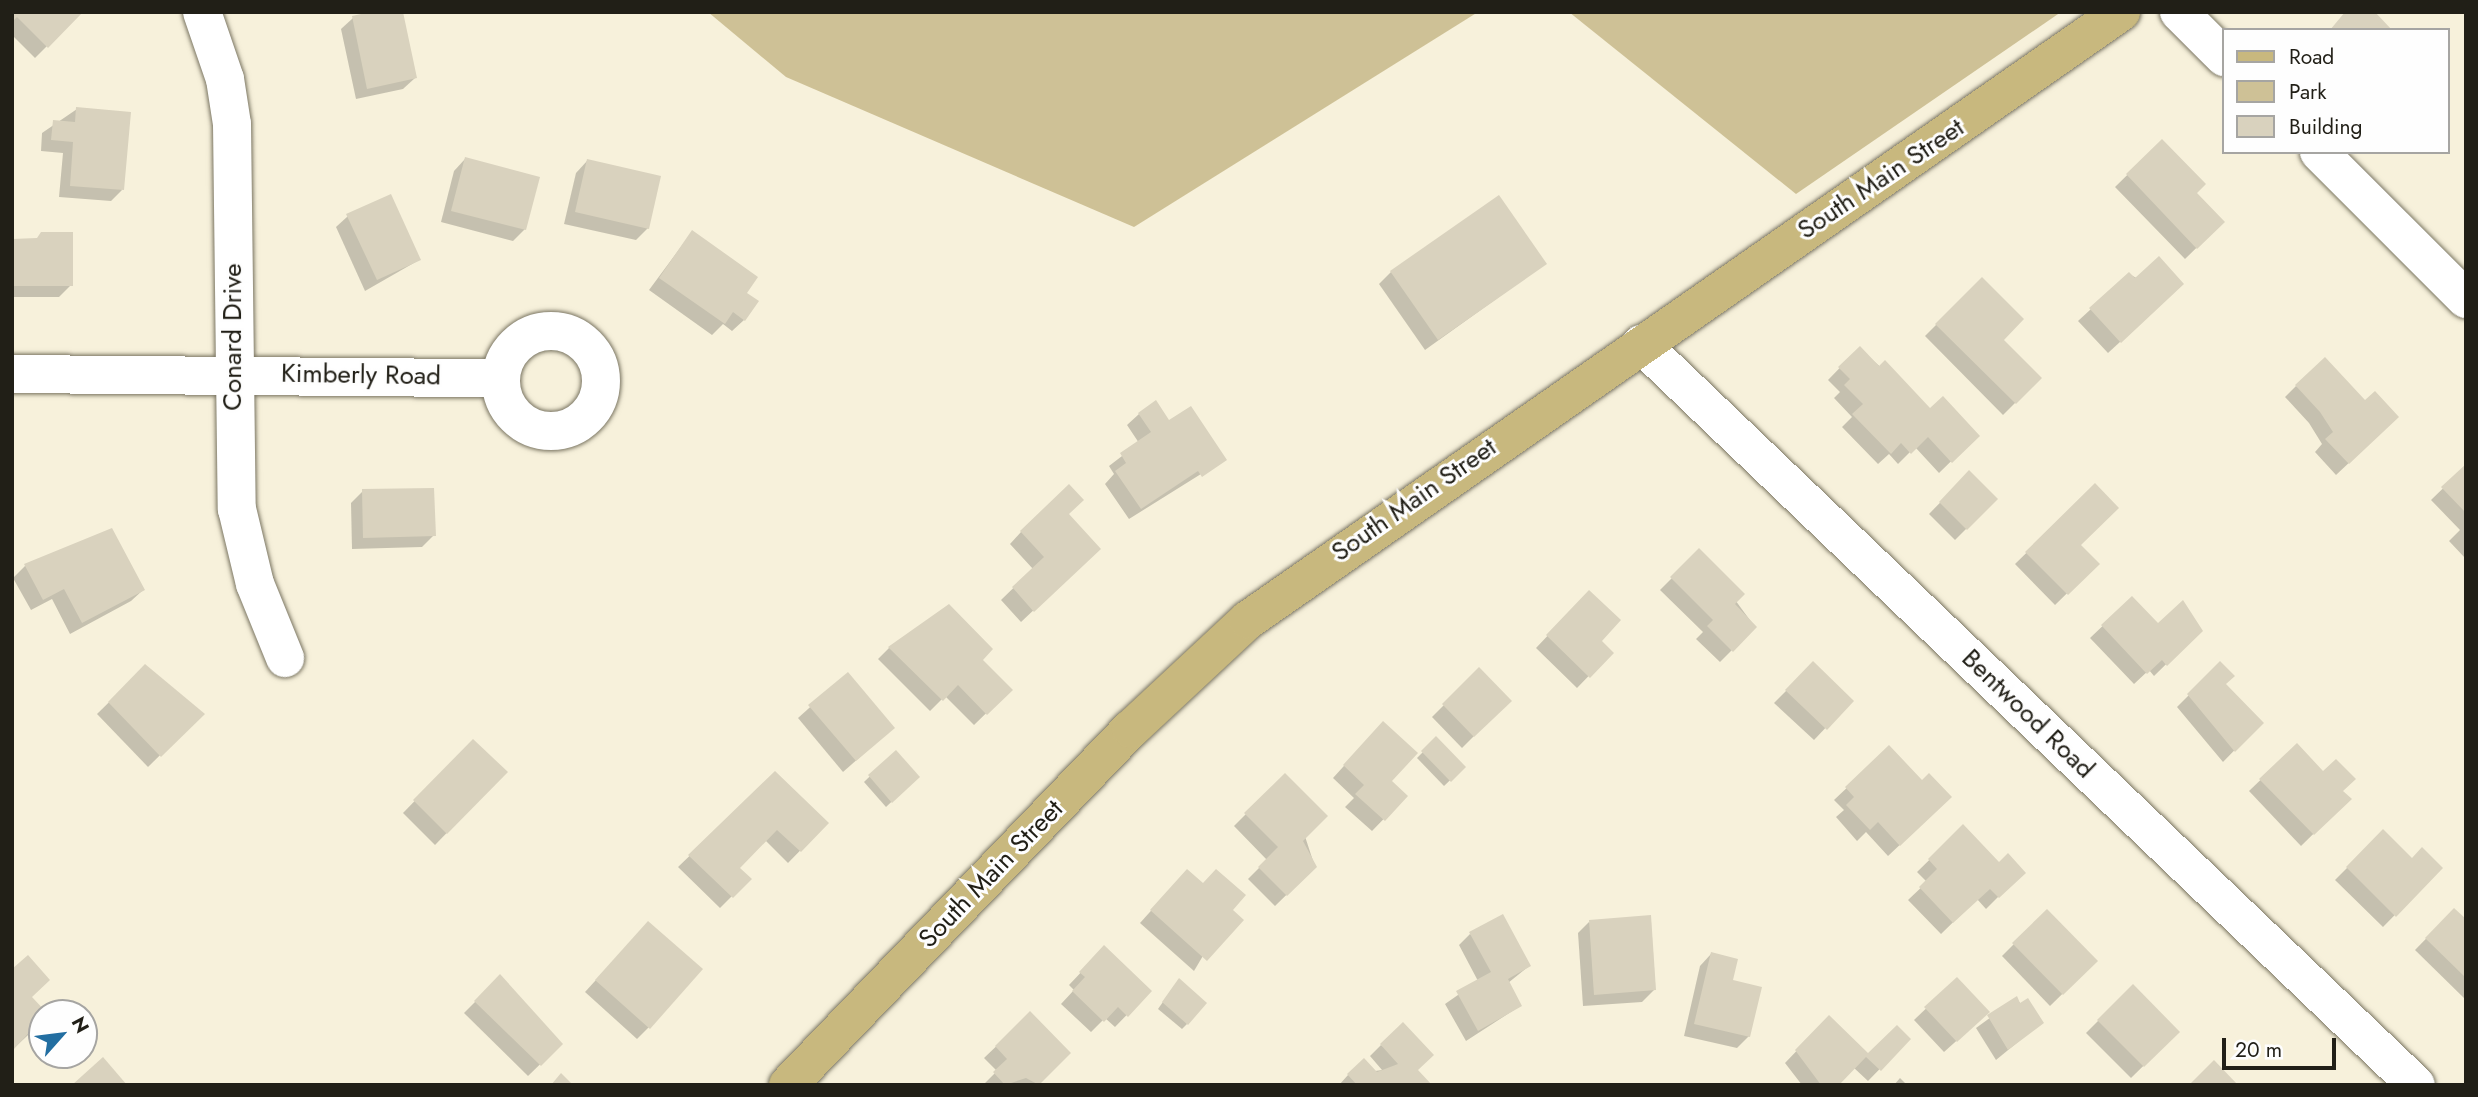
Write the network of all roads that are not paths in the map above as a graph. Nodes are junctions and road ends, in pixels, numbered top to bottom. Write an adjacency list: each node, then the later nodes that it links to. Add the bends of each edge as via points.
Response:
1 (202, 12): 8 (street, Conard Drive, via 225,79 232,124)
2 (2121, 12): 7 (main road, South Main Street)
3 (2179, 12): 4 (street)
4 (2222, 55)
5 (2321, 154): 6 (street)
6 (2466, 299)
7 (1641, 344): 12 (main road, South Main Street, via 1248,620 1131,729); 13 (street, Bentwood Road)
8 (237, 373): 9 (street, Kimberly Road); 10 (street, Kimberly Road); 11 (street, Conard Drive, via 232,436 237,509 255,584)
9 (12, 374)
10 (500, 378)
11 (285, 658)
12 (788, 1085)
13 (2416, 1085)

